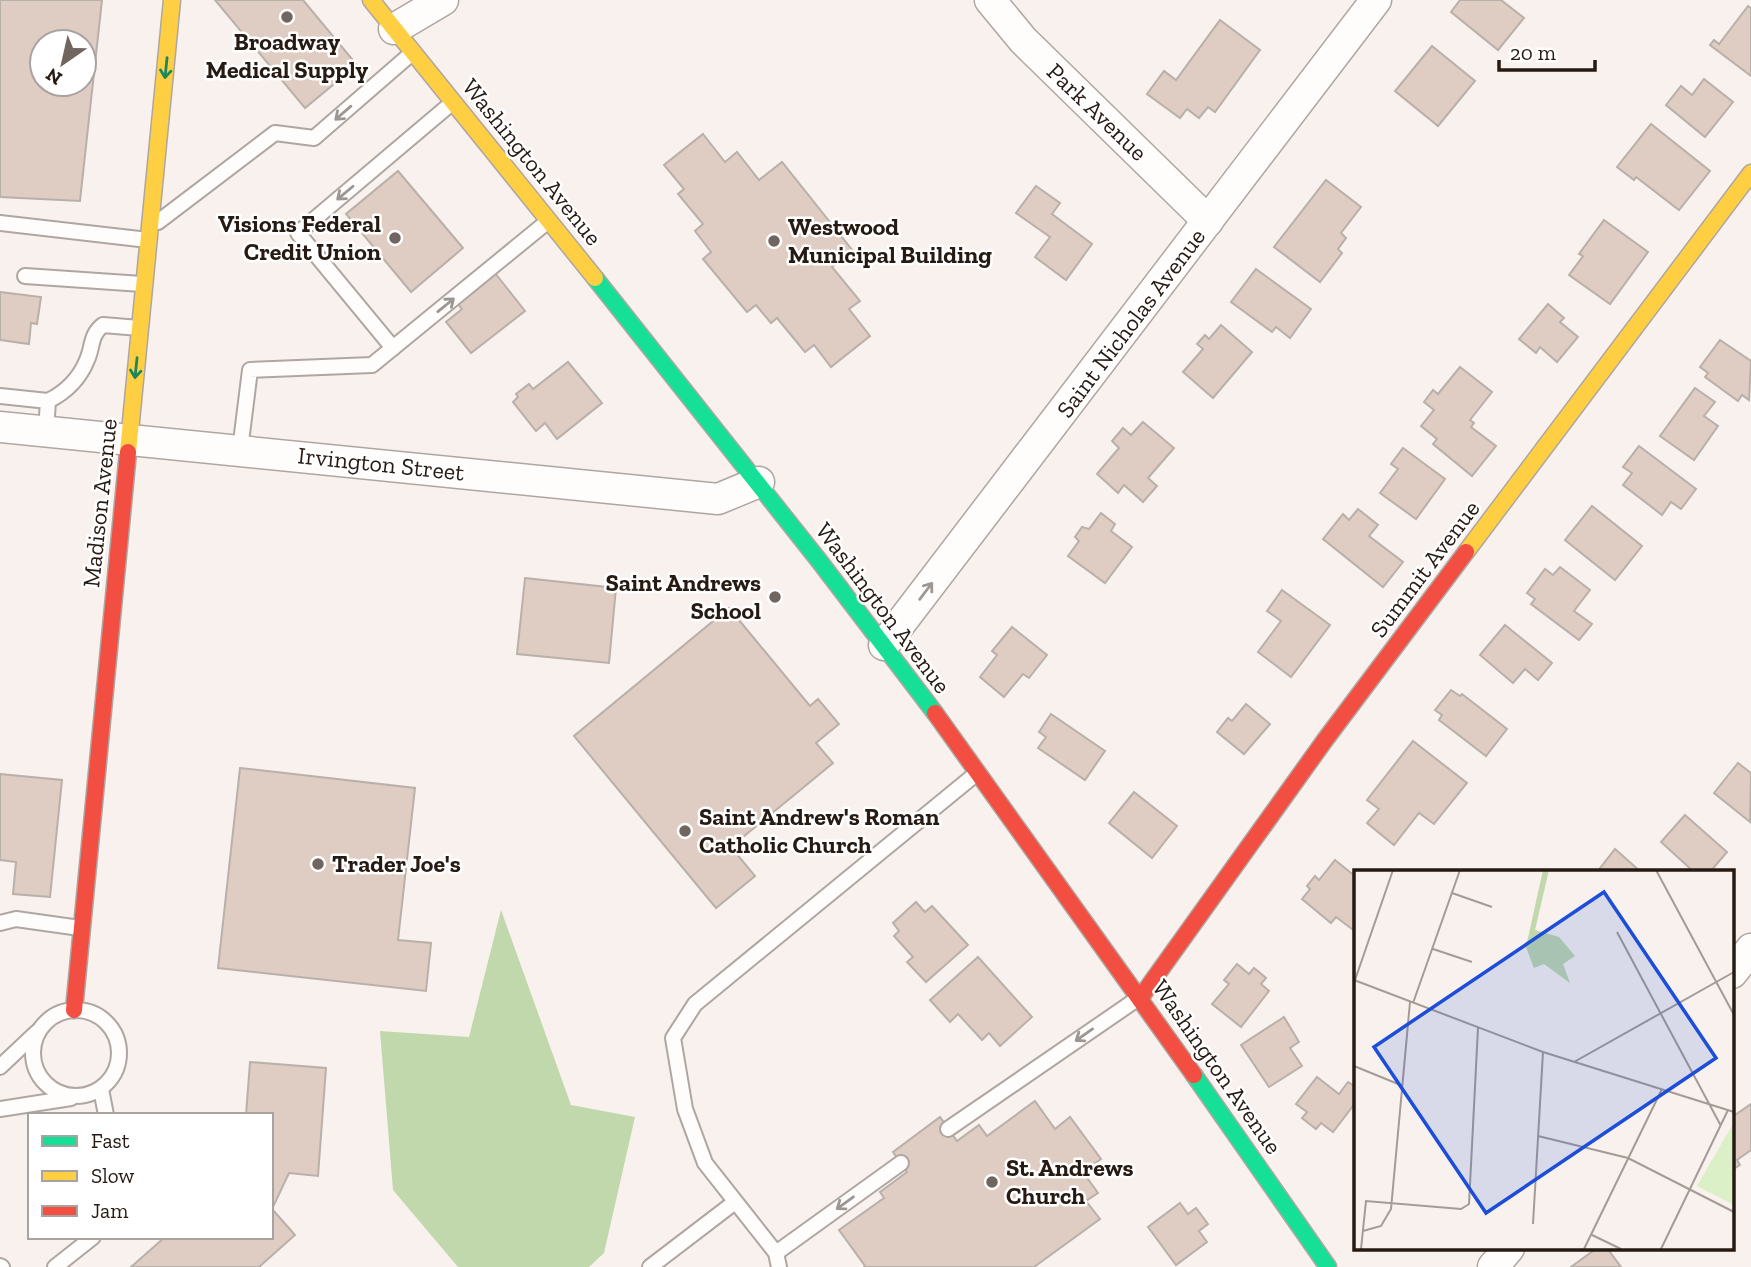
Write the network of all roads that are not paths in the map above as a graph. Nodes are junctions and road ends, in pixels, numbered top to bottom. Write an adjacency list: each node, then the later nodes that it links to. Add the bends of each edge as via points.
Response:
1 (172, 0): 13 (street, Madison Avenue, one-way to 13)
2 (371, 0): 6 (street, Washington Avenue)
3 (443, 0): 6 (street)
4 (990, 0): 11 (street, Park Avenue, via 1023,40)
5 (1377, 0): 11 (street, Saint Nicholas Avenue)
6 (394, 29): 7 (street, Washington Avenue)
7 (413, 52): 8 (street, Washington Avenue); 13 (lane, one-way to 13, via 314,138 275,133)
8 (453, 102): 10 (street, Washington Avenue); 17 (lane, one-way to 17, via 298,233)
9 (1751, 173): 29 (street, Summit Avenue, via 1334,729)
10 (550, 219): 17 (lane, one-way to 10); 24 (street, Washington Avenue)
11 (1208, 220): 25 (street, Saint Nicholas Avenue, one-way to 11)
12 (0, 223): 13 (lane)
13 (149, 234): 15 (street, Madison Avenue)
14 (25, 276): 15 (lane)
15 (144, 285): 16 (street, Madison Avenue)
16 (140, 328): 19 (lane, via 103,325 92,337 78,378); 22 (street, Madison Avenue, one-way to 22)
17 (393, 348): 23 (lane, via 372,365 250,370)
18 (0, 396): 19 (lane)
19 (48, 401): 21 (lane)
20 (0, 427): 21 (street, Irvington Street)
21 (46, 431): 22 (street, Irvington Street)
22 (129, 440): 23 (street, Irvington Street); 28 (street, Madison Avenue)
23 (240, 450): 24 (street, Irvington Street, via 718,499)
24 (759, 482): 25 (street, Washington Avenue)
25 (884, 645): 26 (street, Washington Avenue)
26 (978, 772): 29 (street, Washington Avenue); 39 (lane, via 695,1004 673,1038 685,1109 705,1163)
27 (0, 923): 28 (lane, via 16,919)
28 (81, 929): 30 (street, Madison Avenue)
29 (1141, 997): 37 (lane, one-way to 37); 45 (street, Washington Avenue)
30 (74, 1010): 31 (lane, via 60,1012); 33 (lane, via 101,1017 117,1039 118,1067)
31 (38, 1031): 32 (lane); 34 (lane, via 32,1056 42,1080 51,1089)
32 (0, 1067)
33 (101, 1089): 34 (lane); 36 (lane)
34 (76, 1097): 35 (lane)
35 (0, 1109)
36 (106, 1113)
37 (948, 1129)
38 (901, 1163): 42 (lane, one-way to 42)
39 (736, 1202): 42 (lane); 44 (lane)
40 (90, 1239): 43 (lane)
41 (1506, 1250): 46 (street)
42 (777, 1260)
43 (55, 1267)
44 (650, 1267)
45 (1328, 1267)
46 (1493, 1267)

